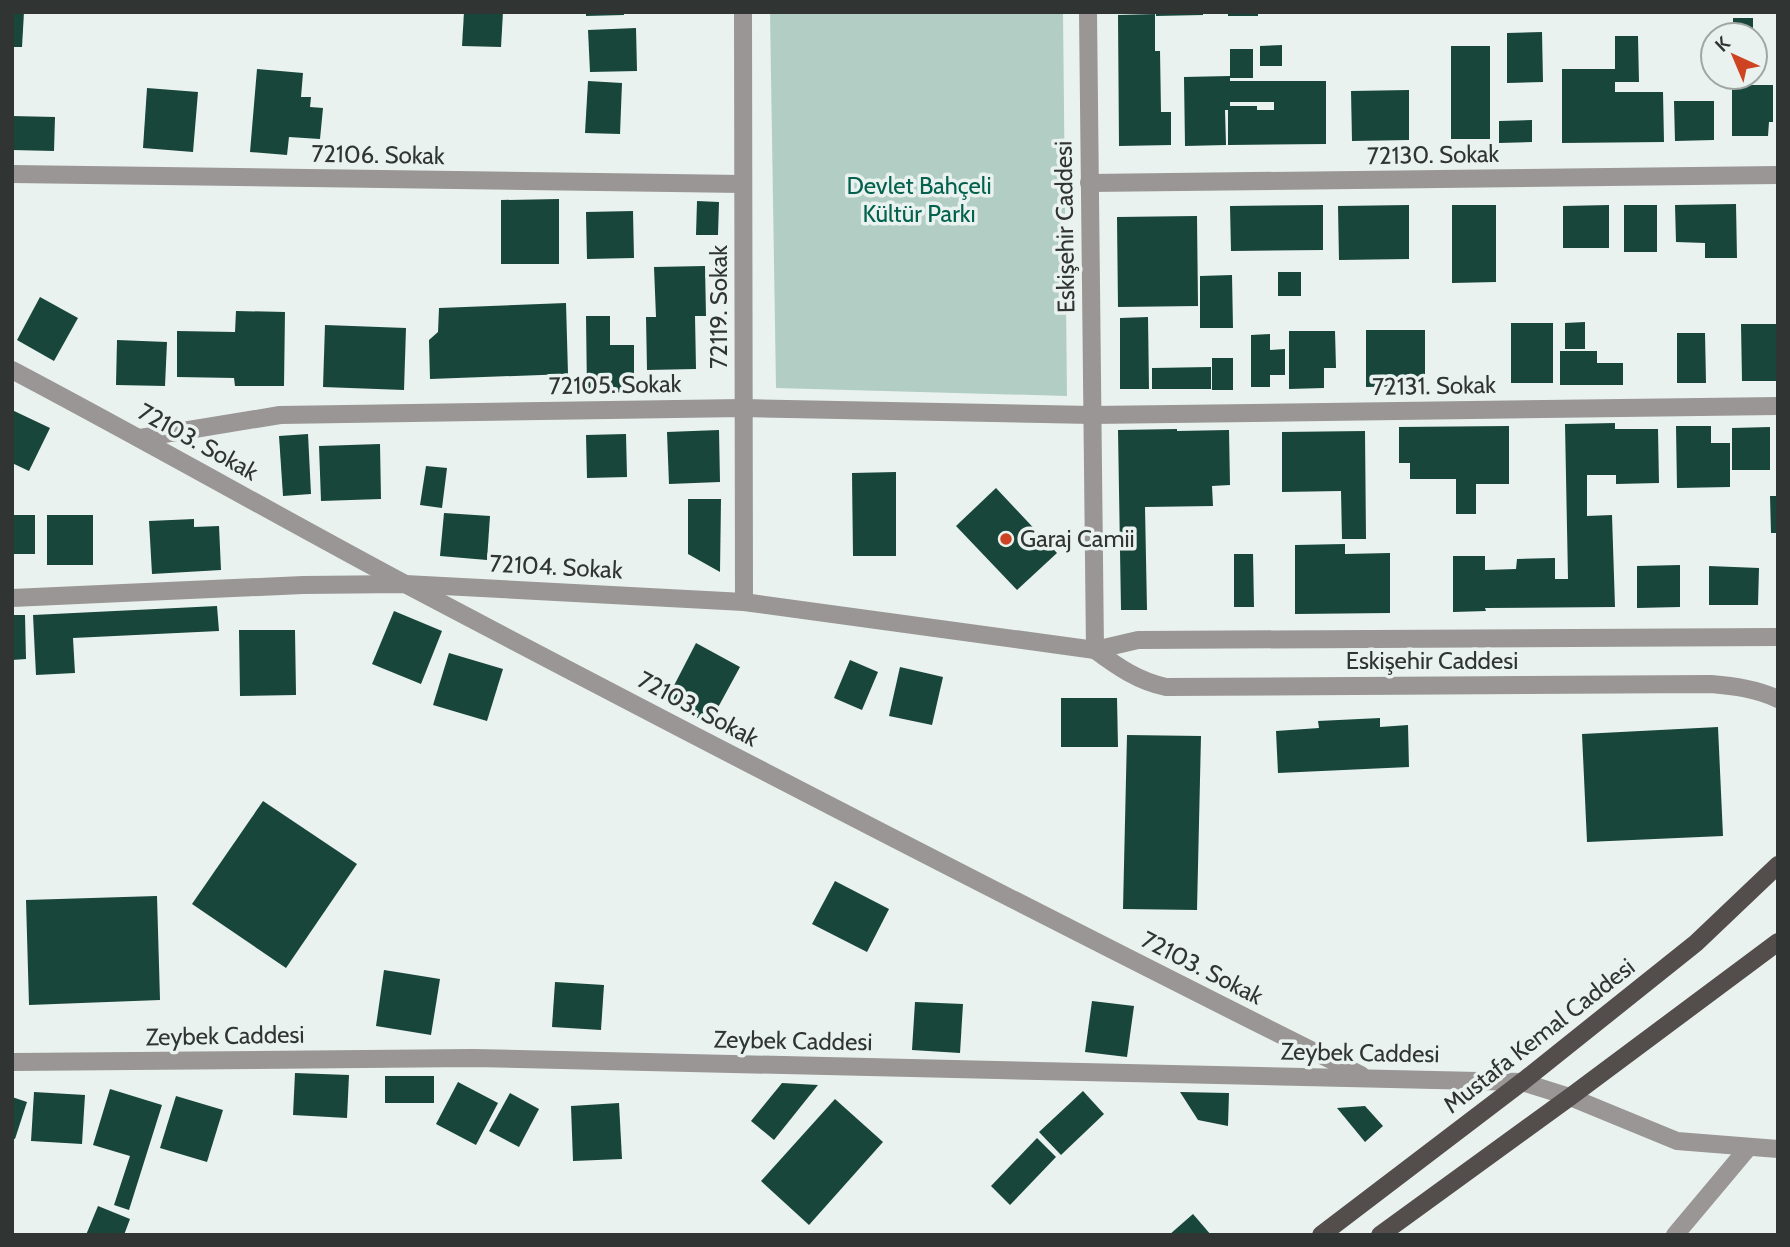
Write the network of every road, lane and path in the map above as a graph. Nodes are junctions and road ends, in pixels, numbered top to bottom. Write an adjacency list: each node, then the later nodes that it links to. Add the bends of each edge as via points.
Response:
1 (743, 12): 6 (street, 72119. Sokak)
2 (1088, 12): 5 (street, Eskişehir Caddesi)
3 (12, 174): 6 (street, 72106. Sokak)
4 (1778, 175): 5 (street, 72130. Sokak)
5 (1089, 183): 10 (street, Eskişehir Caddesi)
6 (743, 184): 9 (street, 72119. Sokak)
7 (12, 370): 11 (street, 72103. Sokak)
8 (1778, 406): 10 (street, 72131. Sokak)
9 (743, 408): 10 (street, 72105. Sokak); 11 (street, 72105. Sokak, via 280,415); 14 (street, 72119. Sokak)
10 (1092, 415): 16 (street, Eskişehir Caddesi)
11 (140, 438): 12 (street, 72103. Sokak)
12 (405, 583): 13 (street, 72104. Sokak); 14 (street, 72104. Sokak); 21 (street, 72103. Sokak, via 796,789)
13 (12, 598)
14 (744, 602): 16 (street, 72104. Sokak)
15 (1778, 637): 16 (street, Eskişehir Caddesi, via 1138,640)
16 (1095, 650): 17 (street, Eskişehir Caddesi, via 1122,671 1166,687 1711,684)
17 (1778, 699)
18 (1778, 864): 22 (main road, Mustafa Kemal Caddesi, via 1696,943)
19 (1778, 942): 23 (main road)
20 (12, 1062): 21 (street, Zeybek Caddesi, via 473,1058)
21 (1367, 1078): 22 (street, Zeybek Caddesi)
22 (1522, 1082): 23 (street, Zeybek Caddesi); 26 (main road, Mustafa Kemal Caddesi)
23 (1570, 1097): 24 (street, Zeybek Caddesi, via 1678,1140); 27 (main road)
24 (1748, 1148): 25 (street, Zeybek Caddesi); 28 (street)
25 (1778, 1149)
26 (1321, 1235)
27 (1380, 1235)
28 (1675, 1235)

